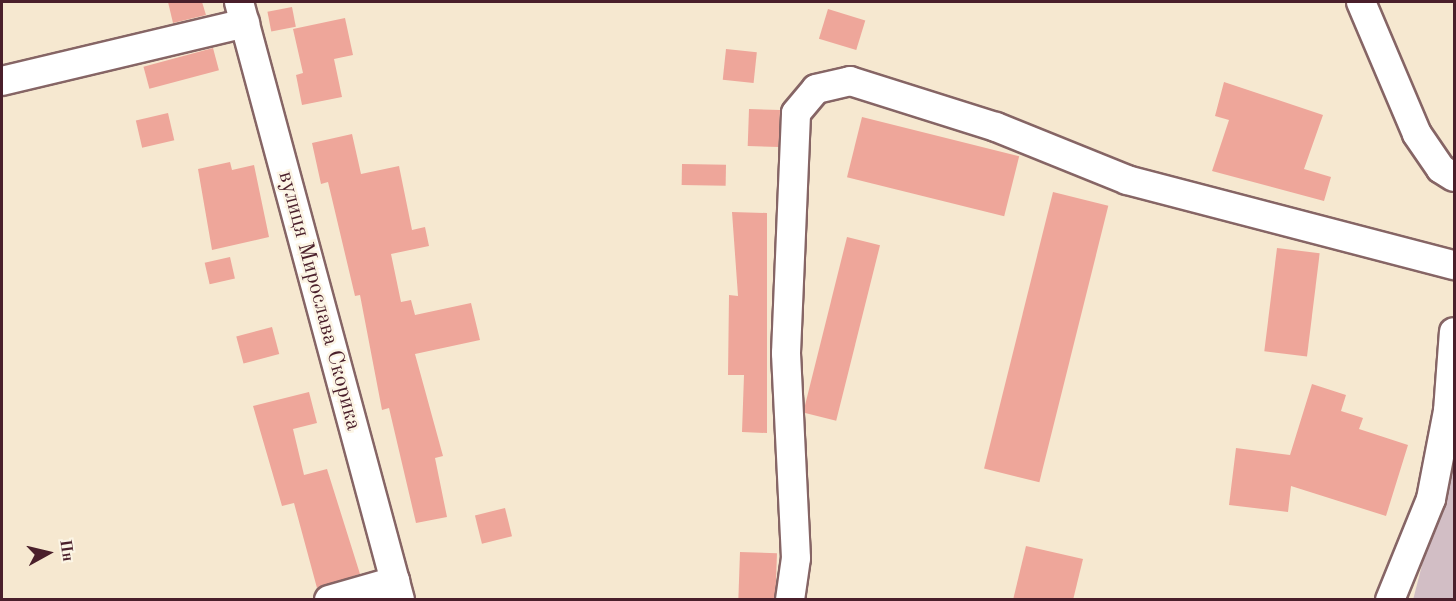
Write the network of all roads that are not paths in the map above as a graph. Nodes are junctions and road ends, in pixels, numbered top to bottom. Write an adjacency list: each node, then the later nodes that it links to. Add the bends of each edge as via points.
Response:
1 (1360, 2): 4 (street, via 1417,134 1441,169)
2 (242, 12): 3 (street); 7 (street, вулиця Мирослава Скорика)
3 (2, 81)
4 (1455, 177)
5 (1455, 265): 9 (street, via 1127,180 996,127 850,81 816,89 796,113 786,353 796,558)
6 (1455, 332): 10 (street, via 1448,411 1431,499)
7 (398, 590): 8 (street)
8 (328, 600)
9 (790, 600)
10 (1390, 600)

